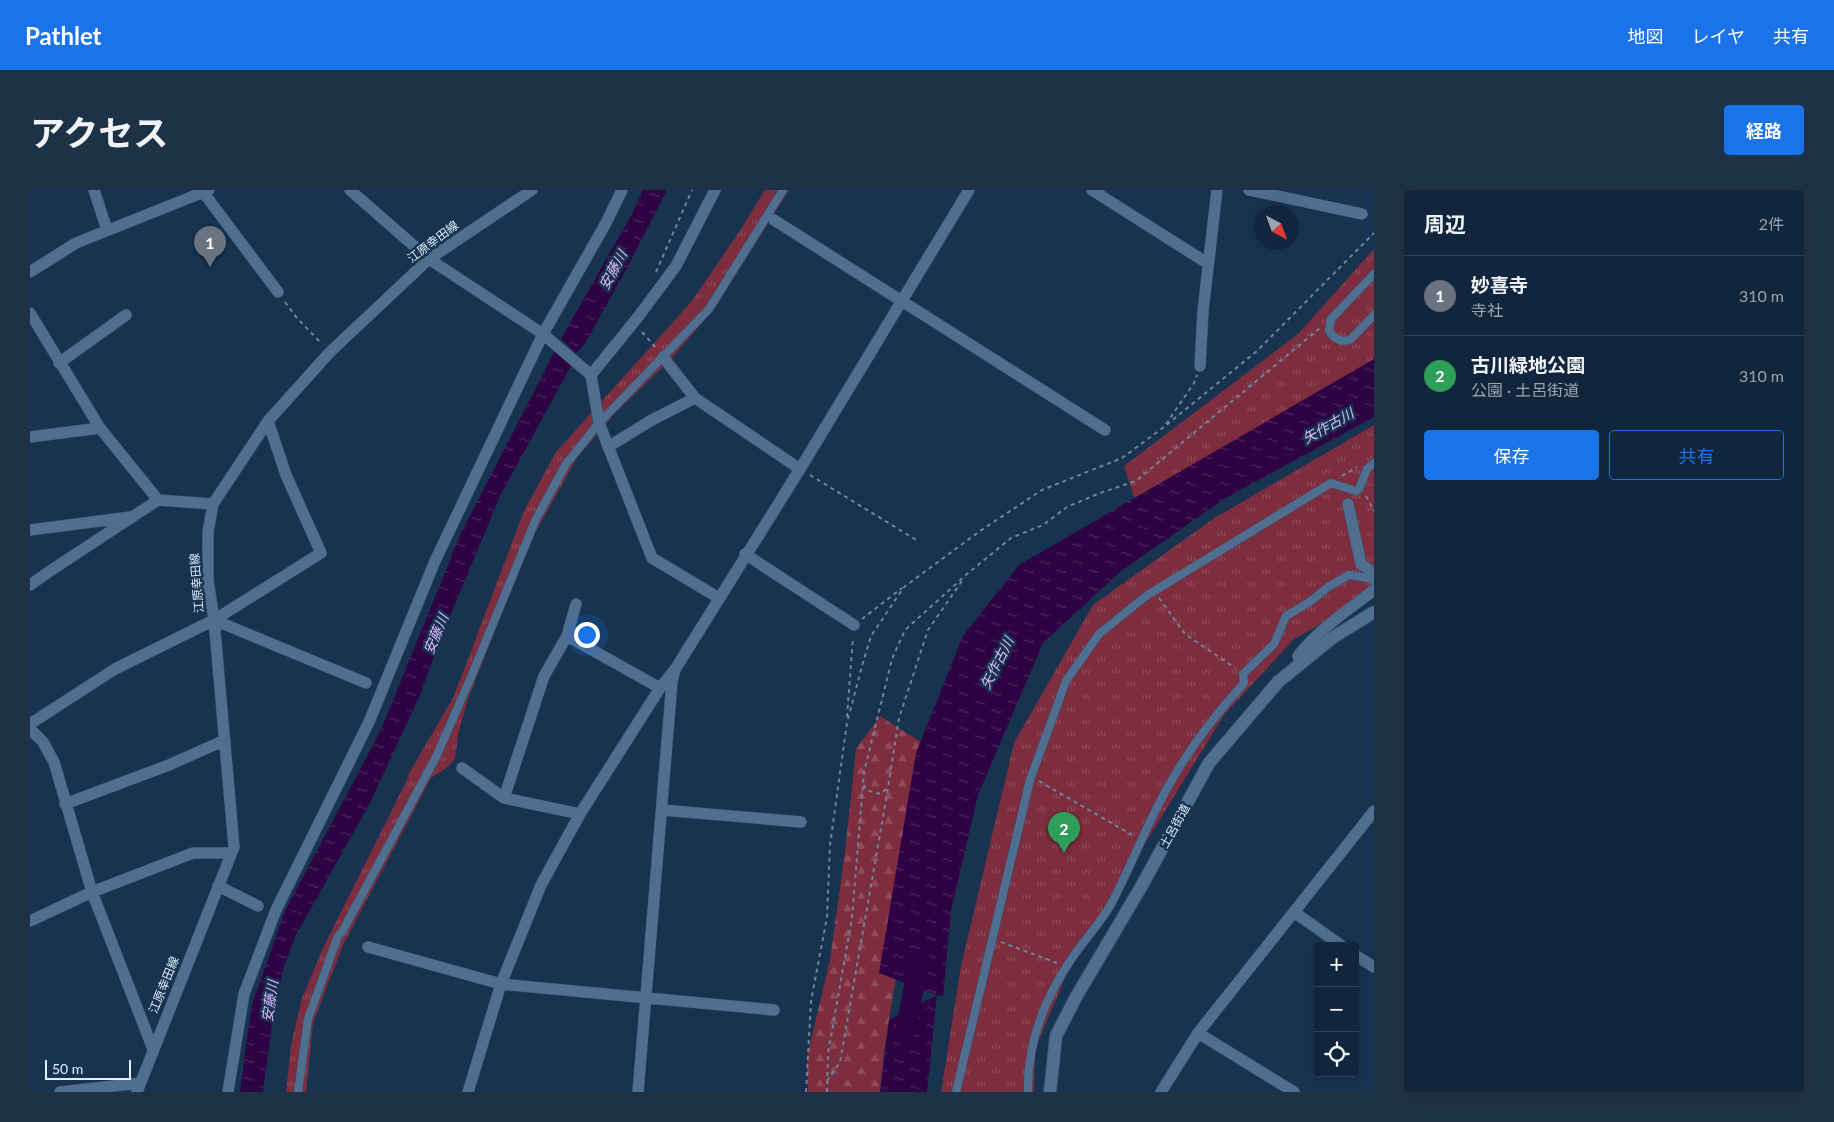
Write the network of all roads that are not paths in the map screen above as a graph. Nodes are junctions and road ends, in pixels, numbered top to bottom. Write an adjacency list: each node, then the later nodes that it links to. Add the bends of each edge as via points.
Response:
1 (94, 190): 14 (street)
2 (532, 190): 15 (street, 江原幸田線)
3 (622, 190): 24 (street)
4 (715, 190): 28 (street, via 676,266)
5 (783, 190): 25 (street, via 709,308)
6 (969, 190): 20 (street)
7 (1092, 190): 16 (street)
8 (1216, 190): 16 (street)
9 (1249, 190): 12 (street)
10 (206, 191): 14 (street); 19 (street)
11 (356, 192): 15 (street)
12 (1362, 214)
13 (774, 220): 20 (street)
14 (107, 230): 17 (street, via 76,242)
15 (429, 258): 24 (street); 30 (street, 江原幸田線, via 330,352)
16 (1207, 263): 27 (street)
17 (30, 272)
18 (1374, 274): 23 (street, via 1331,319 1329,331 1341,341 1350,340)
19 (278, 292)
20 (901, 301): 33 (street); 37 (street)
21 (30, 313): 26 (street)
22 (126, 315): 26 (street)
23 (1374, 315)
24 (543, 334): 28 (street); 85 (street, via 435,561 369,722 276,910 244,994)
25 (663, 357): 29 (street); 31 (street)
26 (59, 363): 32 (street)
27 (1200, 366)
28 (591, 375): 31 (street)
29 (695, 398): 35 (street); 37 (street)
30 (268, 421): 39 (street, 江原幸田線); 51 (street, via 286,475 322,553)
31 (599, 423): 35 (street); 86 (street, via 566,464 536,519 436,757 338,936 308,1019)
32 (100, 428): 34 (street); 38 (street)
33 (1105, 430)
34 (30, 437)
35 (608, 447): 48 (street, via 652,558)
36 (1374, 463): 89 (street, via 1367,469 1356,491 1331,483 1146,596 1099,634 1066,681 1032,776)
37 (800, 468): 43 (street)
38 (158, 500): 39 (street); 41 (street)
39 (213, 504): 51 (street, 江原幸田線, via 208,532 208,580)
40 (1348, 504): 44 (street, via 1361,564)
41 (135, 516): 42 (street); 46 (street)
42 (30, 530)
43 (745, 554): 48 (street); 52 (street)
44 (1374, 573)
45 (1374, 581): 90 (street, via 1349,575 1286,616 1274,644 1243,674 1244,683 1168,787 1109,907 1067,966 1043,1010 1031,1050)
46 (30, 585)
47 (1374, 590): 54 (street, via 1303,650 1298,656)
48 (719, 598): 55 (street)
49 (576, 604): 53 (street)
50 (1374, 612): 54 (street, 土呂街道, via 1332,638)
51 (214, 620): 56 (street); 58 (street, via 115,669); 60 (street, 江原幸田線)
52 (854, 625)
53 (567, 636): 57 (street); 62 (street, via 544,676)
54 (1301, 664): 91 (street, 土呂街道, via 1278,682 1209,763 1056,1036)
55 (676, 668): 57 (street); 64 (street, via 672,682)
56 (366, 683)
57 (660, 688): 66 (street)
58 (30, 724)
59 (30, 729): 63 (street, via 43,742 54,762)
60 (225, 740): 63 (street); 68 (street, 江原幸田線)
61 (462, 768): 62 (street)
62 (504, 798): 66 (street)
63 (65, 804): 70 (street)
64 (662, 810): 67 (street); 79 (street)
65 (1374, 811): 72 (street)
66 (580, 814): 78 (street, via 541,885)
67 (801, 822)
68 (232, 853): 69 (street, 江原幸田線); 70 (street, via 193,853)
69 (218, 886): 71 (street); 82 (street, 江原幸田線)
70 (92, 892): 73 (street); 82 (street)
71 (258, 906)
72 (1294, 912): 74 (street); 81 (street)
73 (30, 921)
74 (1336, 942)
75 (368, 946): 78 (street)
76 (1359, 958): 77 (street)
77 (1374, 967)
78 (501, 984): 79 (street); 87 (street)
79 (647, 997): 80 (street); 88 (street)
80 (774, 1010)
81 (1198, 1033): 92 (street); 93 (street)
82 (154, 1049): 83 (street, 江原幸田線)
83 (139, 1087): 84 (street)
84 (60, 1092)
85 (228, 1092)
86 (298, 1092)
87 (468, 1092)
88 (638, 1092)
89 (956, 1092)
90 (1028, 1092)
91 (1050, 1092)
92 (1161, 1092)
93 (1294, 1092)

